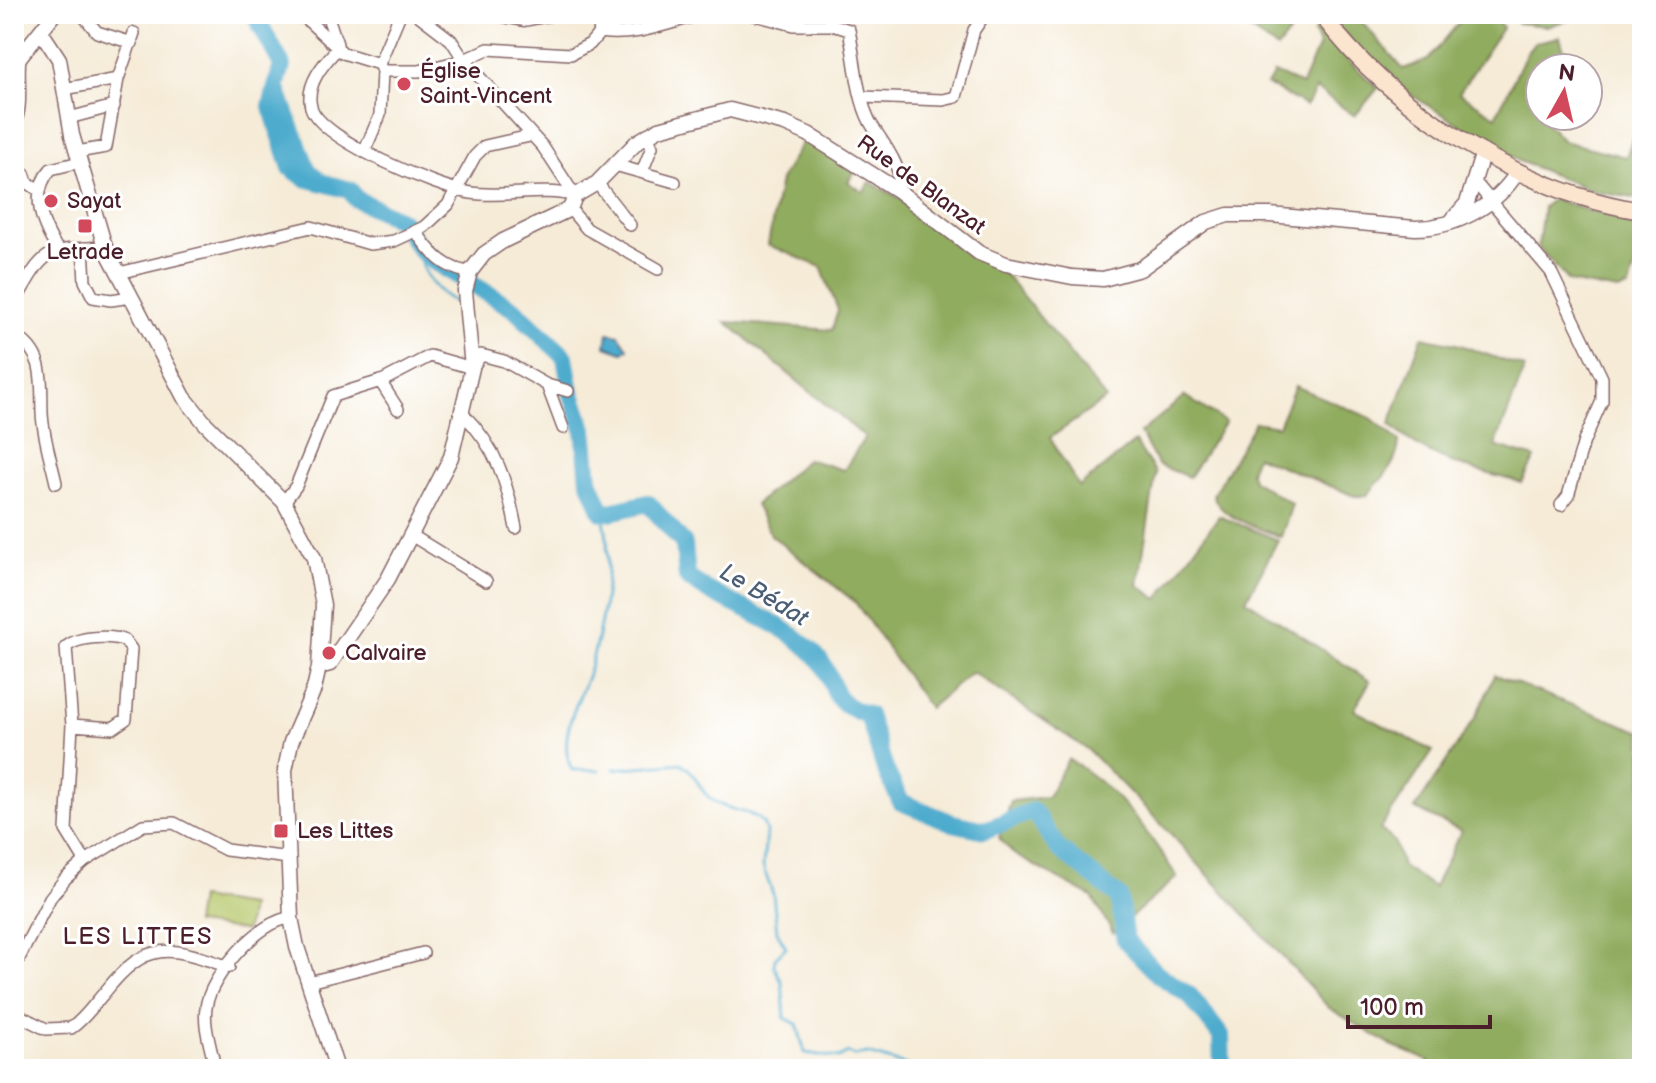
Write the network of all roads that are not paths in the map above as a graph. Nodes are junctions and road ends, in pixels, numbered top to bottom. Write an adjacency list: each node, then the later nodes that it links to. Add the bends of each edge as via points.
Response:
1 (54, 14): 15 (street)
2 (82, 14): 20 (street, via 97,32 133,38)
3 (301, 14): 16 (street)
4 (327, 14): 16 (street)
5 (400, 14): 19 (street)
6 (417, 14): 17 (street, via 451,40)
7 (498, 14): 8 (street, via 524,19)
8 (549, 14)
9 (597, 14): 14 (street)
10 (704, 14): 14 (street, via 638,32)
11 (751, 14): 22 (street, via 849,30)
12 (985, 14): 22 (street, via 974,30 956,97)
13 (1321, 14): 29 (main road, via 1386,84)
14 (600, 32): 17 (street, via 571,54 488,49)
15 (42, 33): 18 (street); 21 (street, via 56,51)
16 (338, 48): 19 (street); 28 (street, via 315,78 311,108 327,129)
17 (464, 60): 19 (street, via 408,73); 27 (street)
18 (17, 61): 25 (street, via 19,114)
19 (381, 68): 28 (street, via 380,115)
20 (118, 79): 21 (street); 23 (street)
21 (64, 89): 24 (street)
22 (863, 97): 38 (street, via 868,118 898,174)
23 (114, 106): 24 (street); 30 (street, via 106,147)
24 (69, 118): 30 (street)
25 (14, 125)
26 (647, 134): 31 (street, Rue de Blanzat); 33 (street, via 652,147); 38 (street, Rue de Blanzat, via 718,112 744,112 808,134)
27 (530, 136): 40 (street, via 485,146); 42 (street, via 543,147)
28 (364, 152): 40 (street)
29 (1483, 152): 32 (main road); 35 (street)
30 (78, 157): 39 (street, via 51,169); 47 (street)
31 (615, 165): 33 (street); 37 (street, Rue de Blanzat)
32 (1518, 171): 41 (street, Rue de Blanzat); 43 (main road, via 1586,199)
33 (642, 172): 36 (street)
34 (24, 173): 39 (street)
35 (1474, 181): 41 (street); 44 (street, via 1467,203)
36 (675, 182)
37 (597, 183): 42 (street, Rue de Blanzat); 45 (street)
38 (897, 190): 44 (street, Rue de Blanzat, via 988,258 1087,279 1140,269 1221,216 1270,215 1415,228)
39 (40, 191): 49 (street, via 40,214)
40 (459, 191): 42 (street, via 560,192); 46 (street, via 435,218)
41 (1493, 201): 44 (street, Rue de Blanzat); 67 (street, via 1560,287 1603,383 1602,401)
42 (572, 202): 50 (street, via 587,229); 52 (street, Rue de Blanzat, via 484,254)
43 (1642, 211)
44 (1446, 224)
45 (630, 225)
46 (412, 233): 51 (street, via 370,244 311,227); 52 (street)
47 (105, 247): 48 (street); 51 (street)
48 (83, 248): 49 (street); 53 (street, via 85,281 93,297)
49 (57, 249): 54 (street, via 36,265)
50 (658, 269)
51 (119, 273): 53 (street)
52 (469, 279): 56 (street)
53 (131, 297): 66 (street, via 192,408)
54 (14, 304)
55 (14, 335): 65 (street, via 37,354)
56 (470, 339): 57 (street); 58 (street)
57 (481, 355): 58 (street); 60 (street, via 504,361)
58 (472, 368): 59 (street, via 430,356); 63 (street)
59 (380, 381): 62 (street); 66 (street, via 333,396 296,486)
60 (547, 385): 61 (street); 64 (street)
61 (568, 391)
62 (398, 409)
63 (463, 414): 68 (street, via 501,465); 69 (street, via 451,457)
64 (563, 428)
65 (56, 483)
66 (284, 502): 71 (street, via 306,538 320,580)
67 (1561, 505)
68 (516, 528)
69 (411, 535): 70 (street); 71 (street, via 345,643 330,664)
70 (486, 581)
71 (319, 667): 73 (street, via 287,756)
72 (72, 725): 72 (street, via 66,647 74,641 125,641 131,649 126,719 113,728); 74 (street, via 66,832)
73 (289, 858): 74 (street, via 226,850 182,825 161,821 143,825); 75 (street)
74 (85, 861): 78 (street, via 50,898)
75 (291, 918): 77 (street, via 255,933); 79 (street)
76 (423, 953): 79 (street)
77 (229, 967): 80 (street, via 180,951 154,951 126,966 71,1028 46,1029); 81 (street, via 206,1006)
78 (14, 968)
79 (309, 982): 82 (street)
80 (14, 1013)
81 (215, 1069)
82 (337, 1069)

